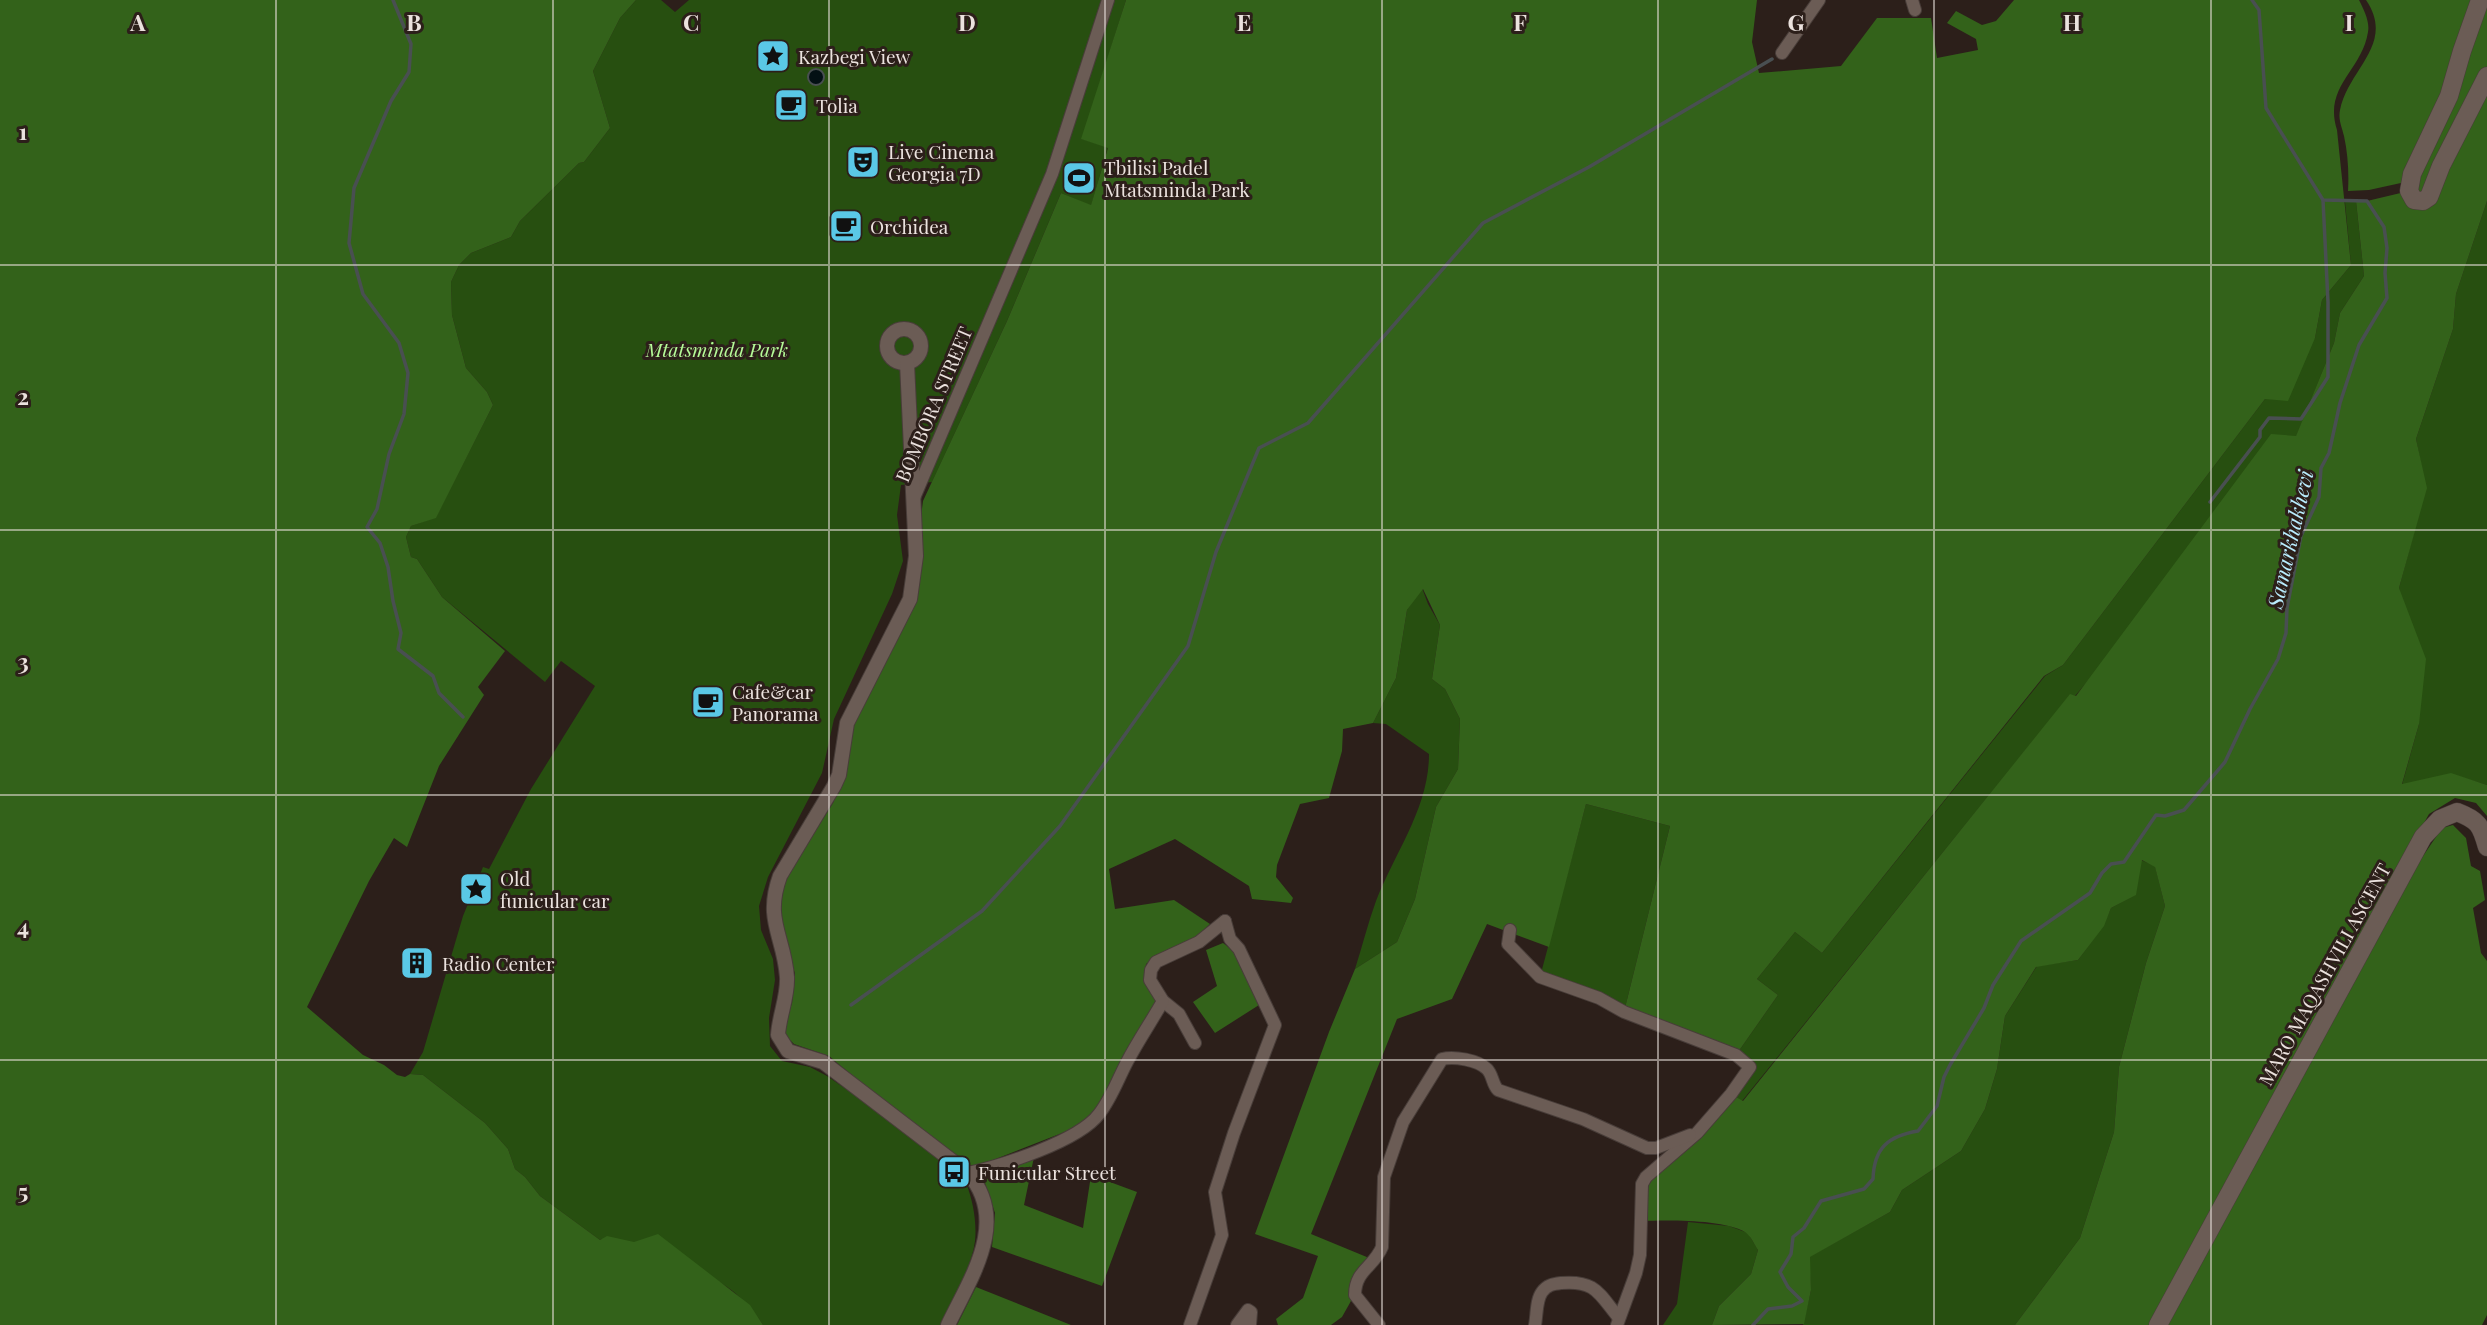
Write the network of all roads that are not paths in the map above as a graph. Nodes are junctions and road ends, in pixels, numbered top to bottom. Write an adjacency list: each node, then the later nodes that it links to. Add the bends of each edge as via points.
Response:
1 (1108, 0): 7 (street, BOMBORA STREET, via 1052,174)
2 (1819, 0): 4 (street)
3 (2480, 0): 5 (main road, via 2449,96 2412,174 2409,191 2414,200 2429,197)
4 (1782, 53)
5 (2487, 76)
6 (907, 363): 7 (street)
7 (914, 498): 13 (street, BOMBORA STREET, via 916,556 910,599 848,723 834,786 774,892 772,908 787,979 778,1035 788,1051 823,1062)
8 (2487, 846): 21 (main road, MARO MAQASHVILI ASCENT, via 2482,828 2457,812 2440,819 2423,836)
9 (1510, 930): 12 (street, via 1508,944 1540,977 1736,1055 1750,1067)
10 (1163, 1001): 11 (street, via 1180,1014); 13 (street, via 1100,1115 1086,1127 993,1168); 16 (street, via 1150,980 1153,966 1228,921 1230,939 1275,1025 1215,1192 1222,1235)
11 (1195, 1043)
12 (1697, 1133): 14 (street, via 1642,1184 1638,1264); 19 (street, via 1647,1148 1583,1119 1498,1090 1484,1067 1442,1059 1403,1122 1384,1177 1382,1247 1355,1286 1354,1296)
13 (968, 1173): 15 (street, BOMBORA STREET, via 980,1187 987,1213 985,1245)
14 (1618, 1322): 20 (street, via 1594,1288 1577,1282 1543,1290)
15 (948, 1325)
16 (1190, 1325)
17 (1237, 1325): 18 (street, via 1248,1310)
18 (1250, 1325)
19 (1378, 1325)
20 (1535, 1325)
21 (2158, 1325)

